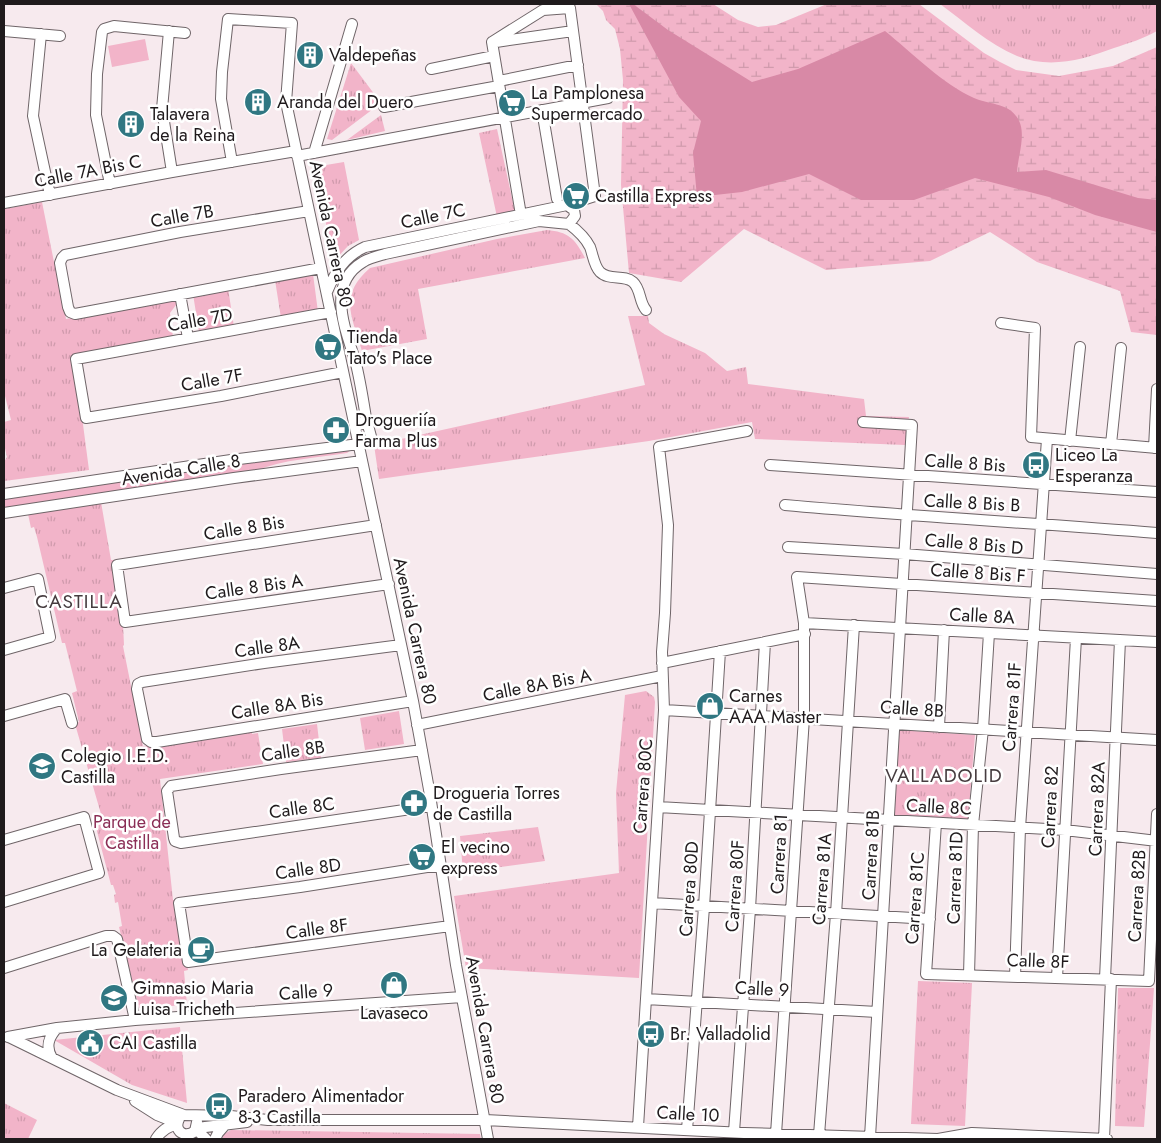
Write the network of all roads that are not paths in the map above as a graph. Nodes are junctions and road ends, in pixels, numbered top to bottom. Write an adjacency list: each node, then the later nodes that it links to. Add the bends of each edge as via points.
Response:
1 (352, 24): 18 (street)
2 (573, 30): 8 (street); 8 (street, via 570,8 543,10); 10 (street)
3 (4, 31): 6 (street)
4 (169, 32): 5 (street); 21 (street, via 162,109); 22 (street, via 114,26 104,29 100,41 96,115)
5 (186, 33)
6 (41, 34): 7 (street); 23 (street, via 33,116)
7 (60, 36)
8 (492, 42): 9 (street)
9 (494, 56): 11 (street); 12 (street)
10 (578, 65): 12 (street); 14 (street)
11 (431, 68)
12 (499, 83): 15 (street); 17 (street)
13 (608, 98): 14 (street, Calle 7A Bis C)
14 (582, 103): 16 (street, Calle 7A Bis C); 26 (street, Calle 7C, via 595,196)
15 (384, 107)
16 (542, 110): 17 (street, Calle 7A Bis C); 24 (street)
17 (504, 117): 18 (street, Calle 7A Bis C); 27 (street)
18 (314, 153): 19 (street, Calle 7A Bis C)
19 (297, 154): 20 (street, Calle 7A Bis C); 20 (street, Avenida Carrera 80, via 286,102 292,23 228,19 222,99); 28 (street, Avenida Carrera 80)
20 (232, 162): 21 (street, Calle 7A Bis C)
21 (172, 172): 22 (street, Calle 7A Bis C)
22 (110, 184): 23 (street, Calle 7A Bis C)
23 (50, 195): 25 (street, Calle 7A Bis C)
24 (557, 199)
25 (4, 203)
26 (567, 205): 29 (street, via 576,216); 31 (street, Calle 7C, via 366,247 346,259)
27 (520, 209)
28 (309, 211): 30 (street, Avenida Carrera 80); 32 (street, Calle 7B, via 65,255 60,263 68,307 75,314)
29 (569, 224): 33 (street, via 585,238 602,274 632,280); 42 (street, Calle 7C, via 539,222 385,254 364,260 356,267 343,284 340,294)
30 (321, 268): 31 (street, Avenida Carrera 80); 32 (street)
31 (326, 293): 34 (street, Avenida Carrera 80)
32 (180, 294): 36 (street)
33 (646, 310)
34 (331, 312): 36 (street, Calle 7D); 39 (street, Avenida Carrera 80)
35 (1001, 323): 46 (street, via 1035,328 1031,437)
36 (188, 338): 41 (street, Calle 7D, via 76,359)
37 (1080, 347): 47 (street)
38 (1121, 348): 49 (street)
39 (343, 372): 41 (street, Calle 7F); 44 (street, Avenida Carrera 80)
40 (1157, 389): 50 (street)
41 (86, 418)
42 (366, 418): 44 (street); 48 (street, via 372,440)
43 (863, 422): 53 (street, Carrera 81B, via 912,425)
44 (355, 428): 48 (street, Avenida Carrera 80)
45 (747, 431): 87 (street, Carrera 80C, via 660,447 668,525)
46 (1047, 439): 47 (street); 54 (street, Carrera 81F)
47 (1070, 441): 49 (street)
48 (359, 444): 51 (street, Avenida Carrera 80); 56 (street, Avenida Calle 8)
49 (1111, 444): 50 (street)
50 (1155, 448)
51 (362, 461): 58 (street, Avenida Calle 8); 61 (street, Avenida Carrera 80)
52 (770, 465): 53 (street, Calle 8 Bis)
53 (909, 476): 54 (street, Calle 8 Bis); 59 (street, Carrera 81B)
54 (1044, 484): 55 (street, Calle 8 Bis); 60 (street, Carrera 81F)
55 (1157, 492)
56 (4, 494)
57 (785, 505): 59 (street, Calle 8 Bis B)
58 (4, 513)
59 (906, 516): 60 (street, Calle 8 Bis B); 64 (street, Carrera 81B)
60 (1041, 524): 62 (street, Calle 8 Bis B); 65 (street, Carrera 81F)
61 (376, 525): 68 (street, Avenida Carrera 80); 73 (street, Calle 8 Bis, via 117,565)
62 (1157, 533)
63 (788, 547): 64 (street, Calle 8 Bis D)
64 (904, 554): 65 (street, Calle 8 Bis D); 69 (street, Carrera 81B)
65 (1038, 566): 66 (street, Calle 8 Bis D); 71 (street, Carrera 81F)
66 (1157, 574)
67 (797, 577): 69 (street, Calle 8 Bis F); 76 (street, Carrera 81)
68 (388, 584): 73 (street, Calle 8 Bis A); 84 (street, Avenida Carrera 80)
69 (903, 584): 71 (street, Calle 8 Bis F); 75 (street, Carrera 81B)
70 (4, 588): 85 (street, via 38,579 50,637)
71 (1036, 593): 72 (street, Calle 8 Bis F); 79 (street, Carrera 81F)
72 (1157, 601)
73 (125, 622)
74 (854, 625): 75 (street, Calle 8A); 76 (street, Calle 8A); 95 (street, Carrera 81A)
75 (900, 628): 77 (street, Calle 8A); 97 (street, Carrera 81B)
76 (805, 629): 82 (street); 94 (street, Carrera 81)
77 (944, 630): 78 (street, Calle 8A); 99 (street)
78 (989, 633): 79 (street, Calle 8A); 100 (street, Carrera 81D)
79 (1033, 635): 80 (street, Calle 8A); 101 (street, Carrera 81F)
80 (1076, 638): 81 (street, Calle 8A); 102 (street, Carrera 82)
81 (1120, 640): 83 (street, Calle 8A); 103 (street, Carrera 82A)
82 (765, 642): 86 (street); 93 (street, Carrera 80F)
83 (1157, 642)
84 (401, 645): 89 (street, Avenida Carrera 80); 104 (street, Calle 8A, via 138,684)
85 (4, 650)
86 (720, 651): 87 (street); 91 (street, Carrera 80D)
87 (662, 662): 88 (street, Carrera 80C)
88 (662, 676): 90 (street, Carrera 80C); 98 (street, Calle 8A Bis A)
89 (413, 701): 98 (street, Avenida Carrera 80); 104 (street, Calle 8A Bis, via 156,742)
90 (664, 710): 91 (street, Calle 8B); 108 (street, Carrera 80C)
91 (717, 713): 93 (street, Calle 8B); 109 (street, Carrera 80D)
92 (4, 716): 96 (street, via 65,700)
93 (761, 716): 94 (street, Calle 8B); 110 (street, Carrera 80F)
94 (804, 718): 95 (street, Calle 8B); 112 (street, Carrera 81)
95 (848, 721): 97 (street, Calle 8B); 113 (street, Carrera 81A)
96 (72, 723)
97 (895, 724): 99 (street, Calle 8B); 114 (street, Carrera 81B)
98 (417, 725): 106 (street, Avenida Carrera 80)
99 (939, 727): 100 (street, Calle 8B)
100 (983, 729): 101 (street, Calle 8B); 116 (street, Carrera 81D)
101 (1026, 732): 102 (street, Calle 8B); 117 (street, Carrera 81F)
102 (1070, 735): 103 (street, Calle 8B); 118 (street, Carrera 82)
103 (1116, 737): 105 (street, Calle 8B); 119 (street, Carrera 82A)
104 (147, 739)
105 (1157, 740)
106 (422, 750): 107 (street, Avenida Carrera 80); 122 (street, Calle 8B, via 169,787 174,838)
107 (432, 806): 122 (street, Calle 8C); 123 (street, Avenida Carrera 80)
108 (658, 807): 109 (street, Calle 8C); 125 (street, Carrera 80C)
109 (710, 810): 110 (street, Calle 8C); 126 (street, Carrera 80D)
110 (756, 812): 112 (street, Calle 8C); 127 (street, Carrera 80F)
111 (1157, 814): 121 (street, Carrera 82B)
112 (798, 815): 113 (street, Calle 8C); 128 (street, Carrera 81)
113 (842, 818): 114 (street, Calle 8C); 129 (street, Carrera 81A)
114 (889, 820): 115 (street, Calle 8C); 130 (street, Carrera 81B)
115 (936, 823): 116 (street, Calle 8C); 131 (street, Carrera 81C)
116 (973, 825): 117 (street, Calle 8C); 137 (street, Carrera 81D)
117 (1020, 828): 118 (street, Calle 8C); 138 (street, Carrera 81F)
118 (1065, 830): 119 (street, Calle 8C); 139 (street, Carrera 82)
119 (1112, 835): 121 (street, Calle 8C); 140 (street, Carrera 82A)
120 (4, 840): 124 (street, via 84,817 99,872)
121 (1157, 840): 133 (street, Carrera 82B)
122 (178, 842)
123 (441, 867): 132 (street, Avenida Carrera 80); 134 (street, Calle 8D, via 179,903)
124 (4, 902)
125 (652, 904): 126 (street); 143 (street, Carrera 80C)
126 (704, 906): 127 (street); 144 (street, Carrera 80D)
127 (750, 909): 128 (street); 145 (street, Carrera 80F)
128 (792, 912): 129 (street); 146 (street, Carrera 81)
129 (836, 914): 130 (street); 147 (street, Carrera 81A)
130 (884, 917): 131 (street); 148 (street, Carrera 81B)
131 (930, 920): 136 (street, Carrera 81C)
132 (450, 926): 134 (street, Calle 8F); 142 (street, Avenida Carrera 80)
133 (1154, 941): 141 (street, Carrera 82B)
134 (188, 962)
135 (4, 968): 149 (street, via 113,936 117,939)
136 (926, 974): 137 (street, Calle 8F)
137 (969, 975): 138 (street, Calle 8F)
138 (1015, 977): 139 (street, Calle 8F)
139 (1057, 978): 140 (street, Calle 8F)
140 (1108, 979): 141 (street, Calle 8F); 170 (street, Carrera 82A)
141 (1149, 980)
142 (462, 997): 149 (street, Calle 9); 156 (street, Avenida Carrera 80)
143 (646, 999): 144 (street, Calle 9); 159 (street, Carrera 80C)
144 (697, 1002): 145 (street, Calle 9); 160 (street, Carrera 80D)
145 (743, 1004): 146 (street, Calle 9); 161 (street, Carrera 80F)
146 (785, 1006): 147 (street, Calle 9); 163 (street, Carrera 81)
147 (829, 1009): 148 (street, Calle 9); 164 (street, Carrera 81A)
148 (877, 1012): 166 (street, Carrera 81B)
149 (135, 1020): 150 (street, Calle 9)
150 (57, 1028): 151 (street, Calle 9); 152 (street, via 48,1044)
151 (7, 1038): 152 (street)
152 (52, 1058): 153 (street)
153 (117, 1090): 154 (street); 157 (street)
154 (157, 1115): 157 (street); 165 (street)
155 (268, 1120): 156 (street, Calle 10); 157 (street, Calle 10, via 231,1116); 158 (street, Calle 10)
156 (485, 1120): 159 (street, Calle 10); 169 (street, Avenida Carrera 80)
157 (182, 1122): 162 (street, via 185,1134); 162 (street, via 196,1119); 165 (street)
158 (225, 1125): 162 (street, Calle 10); 168 (street)
159 (638, 1127): 160 (street, Calle 10)
160 (687, 1130): 161 (street, Calle 10)
161 (734, 1132): 163 (street, Calle 10)
162 (196, 1133): 167 (street)
163 (776, 1134): 164 (street, Calle 10)
164 (819, 1135): 166 (street, Calle 10)
165 (157, 1137)
166 (870, 1137): 170 (street, Calle 10, via 938,1139 972,1133)
167 (206, 1139)
168 (215, 1139)
169 (488, 1139)
170 (1105, 1139)

